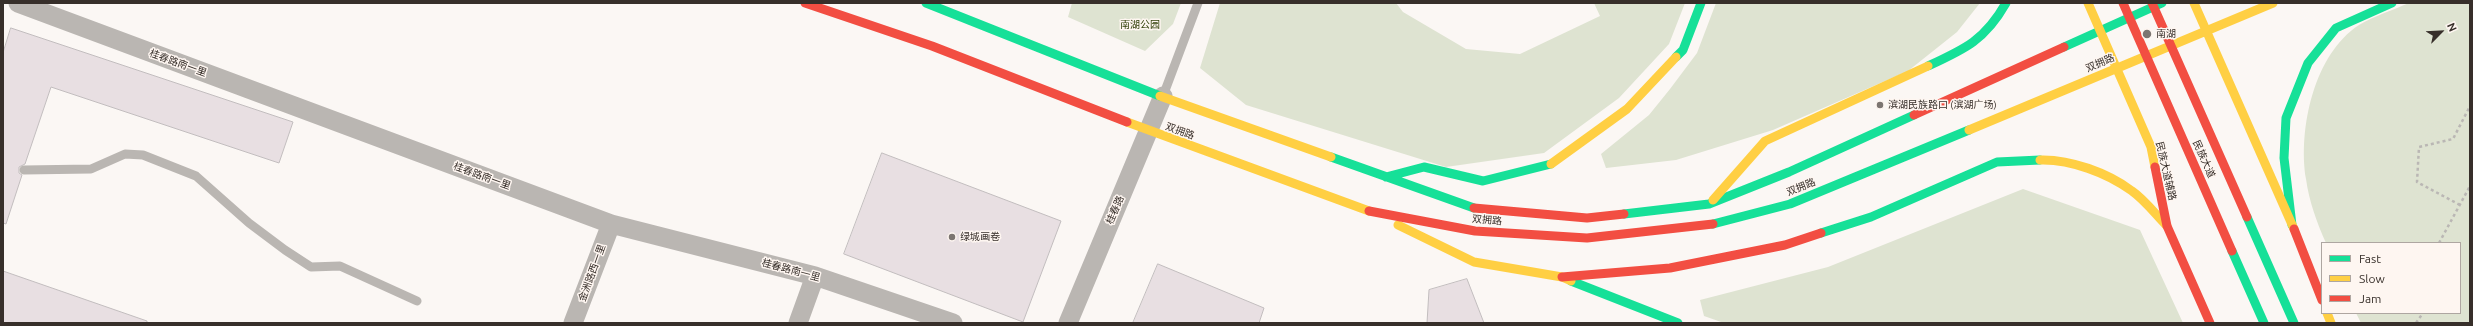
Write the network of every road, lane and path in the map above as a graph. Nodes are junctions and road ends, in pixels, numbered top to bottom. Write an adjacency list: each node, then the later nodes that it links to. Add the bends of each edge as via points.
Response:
1 (18, 3): 28 (street, 桂春路南一里)
2 (805, 3): 21 (main road, 双拥路, via 932,46)
3 (926, 3): 19 (main road, 双拥路)
4 (1198, 3): 19 (lane)
5 (1701, 3): 23 (main road, via 1683,50 1627,109 1549,165 1483,181 1424,167)
6 (2006, 3): 25 (main road, via 1996,20 1967,48 1765,141)
7 (2088, 3): 15 (main road, 民族大道辅路)
8 (2123, 3): 13 (main road, 民族大道)
9 (2194, 3): 14 (main road)
10 (2273, 3): 14 (main road, 双拥路)
11 (2392, 3): 29 (main road, via 2336,28 2308,63 2286,118 2284,158)
12 (2156, 4): 13 (main road, 双拥路); 16 (main road, 民族大道)
13 (2129, 18): 15 (main road, 双拥路); 17 (main road, 民族大道)
14 (2206, 30): 16 (main road, 双拥路); 29 (main road)
15 (2100, 31): 18 (main road, 民族大道辅路); 25 (main road, 双拥路, via 1789,172)
16 (2171, 45): 17 (main road, 双拥路); 44 (main road, 民族大道)
17 (2146, 55): 18 (main road, 双拥路); 43 (main road, 民族大道)
18 (2116, 68): 27 (main road, 双拥路, via 1790,204 1715,224 1587,238 1475,231); 30 (main road, 民族大道辅路, via 2151,147)
19 (1163, 96): 21 (street, 桂春路); 23 (main road, 双拥路)
20 (2470, 106): 26 (path, via 2453,139 2420,147 2417,182)
21 (1148, 130): 27 (main road, 双拥路); 40 (street, 桂春路)
22 (24, 170): 35 (lane, via 91,169 125,154 143,155 196,176 249,224 312,267 340,266)
23 (1386, 177): 25 (main road, 双拥路, via 1477,209 1587,218)
24 (2470, 186): 26 (path)
25 (1709, 204)
26 (2460, 205): 31 (path)
27 (1376, 214): 33 (main road, via 1474,262)
28 (610, 224): 32 (street, 桂春路南一里); 37 (street, 金洲路西一里)
29 (2292, 225): 34 (main road)
30 (2167, 226): 33 (main road, via 2133,192 2102,174 2053,160 1997,162 1871,217 1785,245 1670,268); 42 (main road, 民族大道辅路)
31 (2440, 242)
32 (815, 276): 38 (street); 39 (street, 桂春路南一里)
33 (1562, 278): 41 (main road)
34 (2321, 298)
35 (417, 301)
36 (2422, 314): 45 (path)
37 (573, 323)
38 (798, 323)
39 (954, 323)
40 (1068, 323)
41 (1678, 323)
42 (2210, 323)
43 (2264, 323)
44 (2294, 323)
45 (2416, 323)

